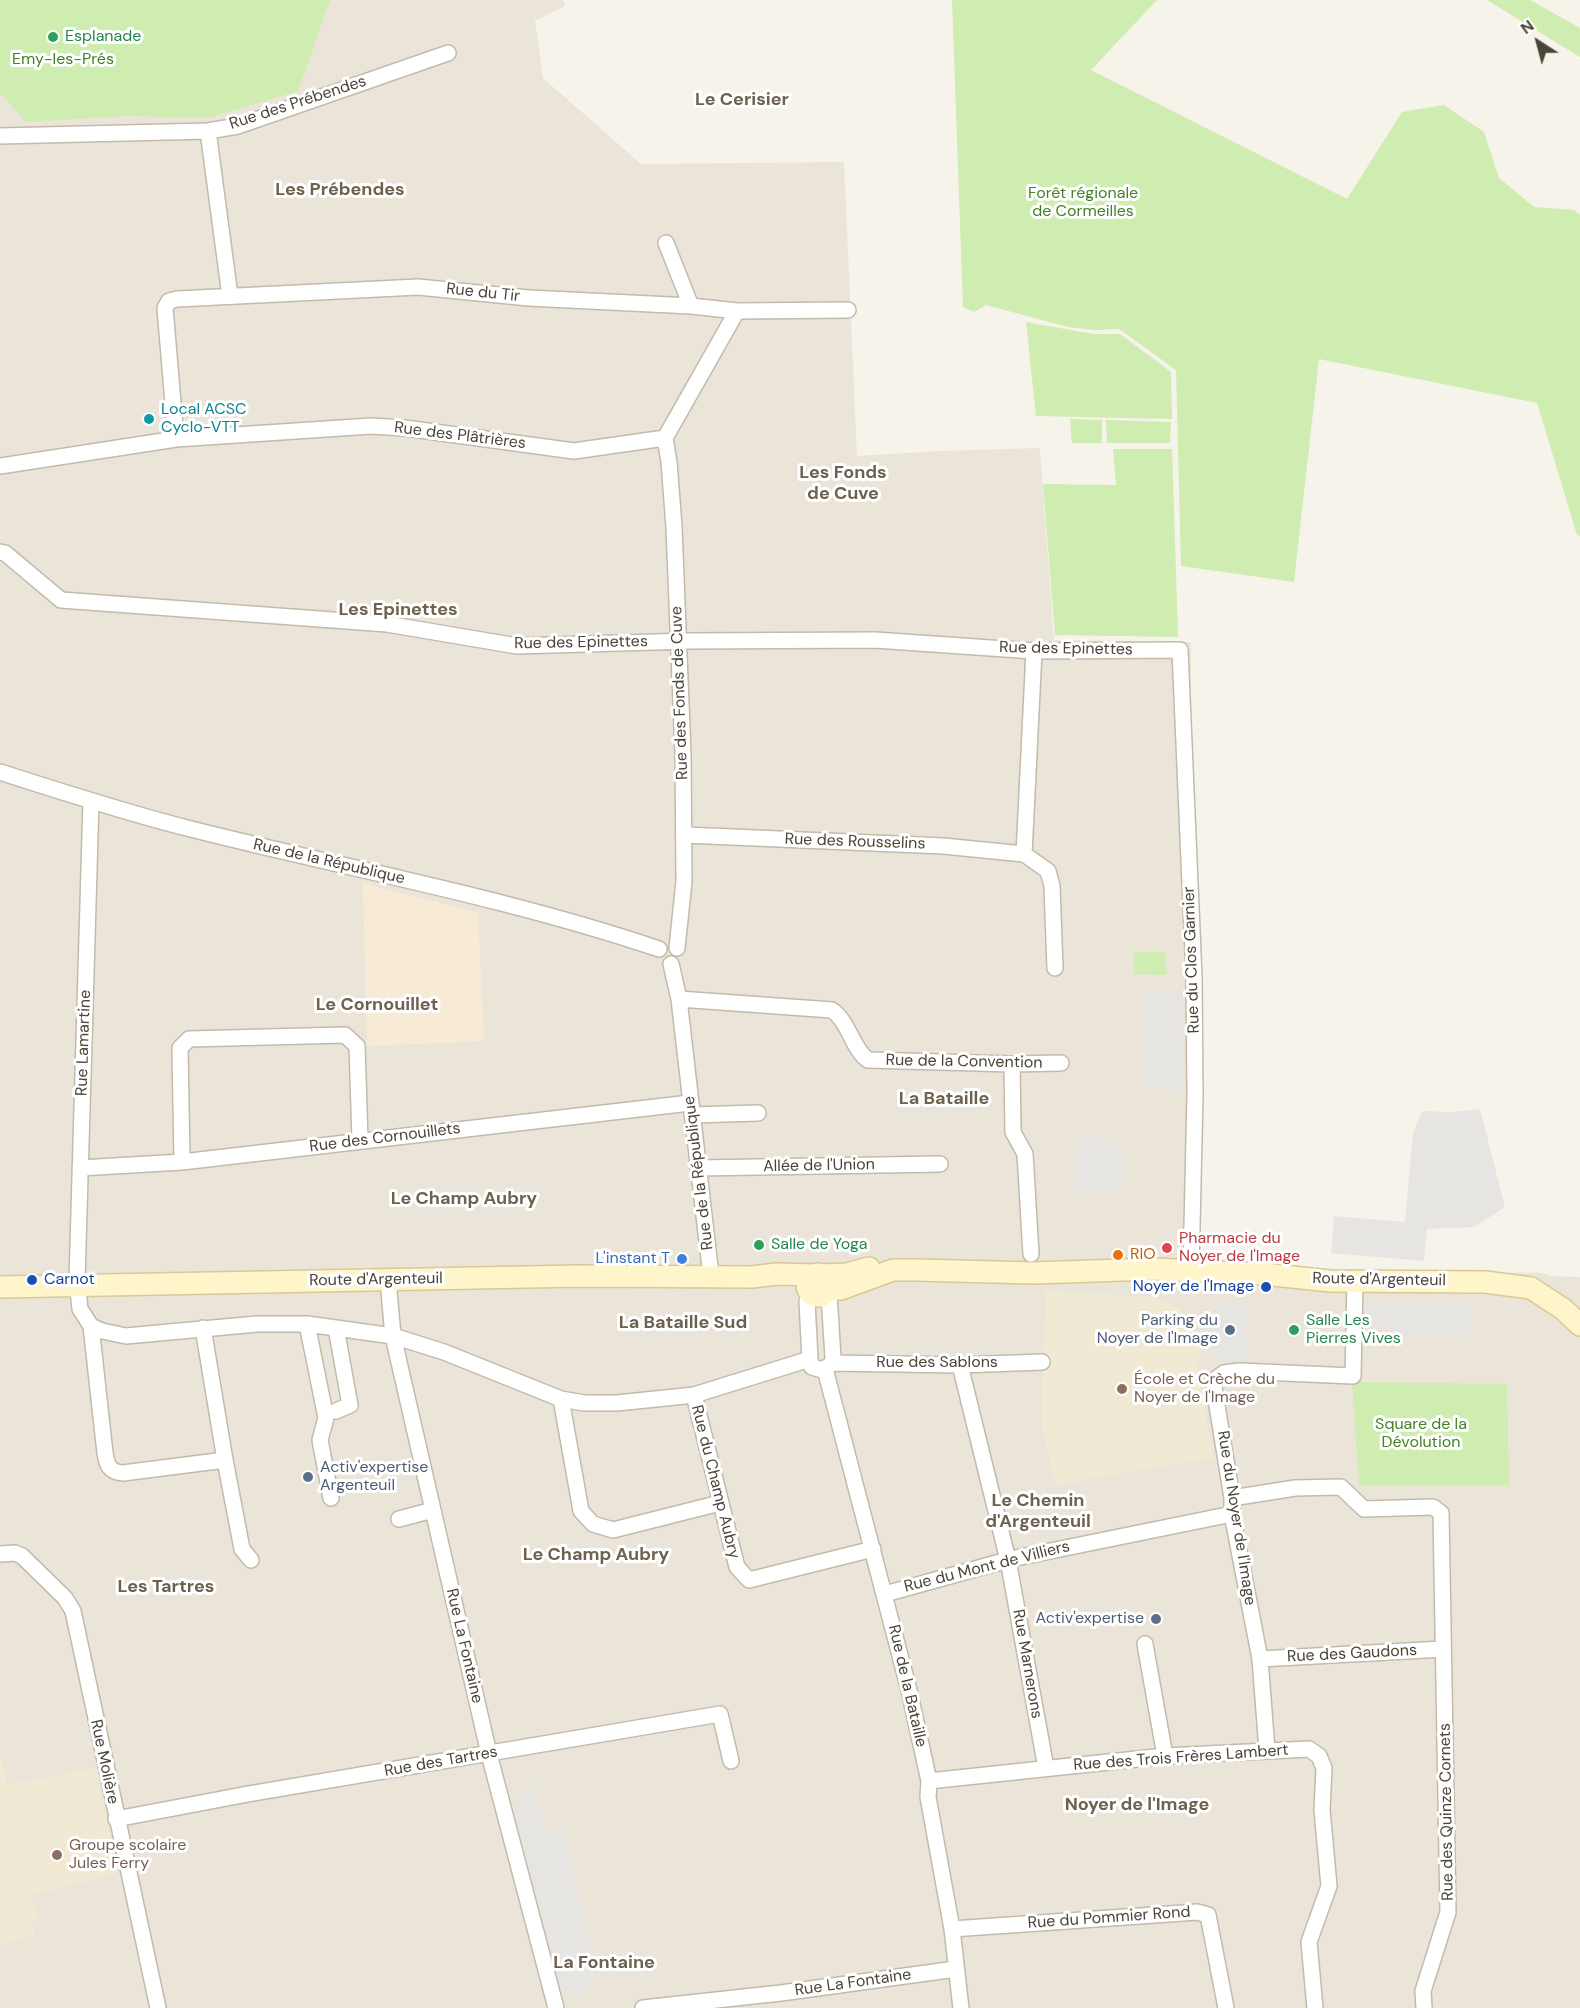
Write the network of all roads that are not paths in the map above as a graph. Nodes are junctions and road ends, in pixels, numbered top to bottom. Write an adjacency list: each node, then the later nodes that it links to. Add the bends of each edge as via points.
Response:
1 (448, 53): 2 (street, Rue des Prébendes, via 238,126)
2 (208, 131): 3 (street, Rue des Prébendes); 5 (street)
3 (0, 136)
4 (666, 243): 6 (street)
5 (230, 296): 6 (street, Rue du Tir, via 418,287 530,298); 10 (street, Rue du Tir, via 177,299 165,308)
6 (691, 306): 8 (street, Rue du Tir)
7 (848, 310): 8 (street)
8 (737, 311): 9 (street)
9 (665, 438): 10 (street, Rue des Plâtrières, via 574,451 371,426); 13 (street, Rue des Fonds de Cuve)
10 (176, 439): 11 (street, Rue des Plâtrières)
11 (0, 466)
12 (0, 552): 13 (street, Rue des Epinettes, via 61,600 387,624 517,646)
13 (679, 642): 15 (street, Rue des Epinettes, via 875,640); 18 (street, Rue des Fonds de Cuve)
14 (1180, 650): 15 (street, Rue des Epinettes); 35 (street, Rue du Clos Garnier, via 1194,977)
15 (1034, 651): 19 (street)
16 (0, 772): 17 (street, Rue de la République)
17 (92, 801): 21 (street, Rue de la République, via 186,828 519,908); 32 (street, Rue Lamartine)
18 (685, 836): 19 (street, Rue des Rousselins, via 943,846); 20 (street, Rue des Fonds de Cuve)
19 (1024, 854): 23 (street, via 1048,871)
20 (677, 948): 21 (street, via 668,943); 22 (street, via 679,957)
21 (659, 949): 22 (street, via 662,962)
22 (671, 964): 24 (street, Rue de la République)
23 (1055, 968)
24 (679, 999): 26 (street, Rue de la Convention, via 832,1010 868,1060); 27 (street, Rue de la République)
25 (1061, 1063): 26 (street, Rue de la Convention)
26 (1012, 1064): 34 (street, via 1013,1132 1025,1154)
27 (691, 1109): 28 (street, Rue des Cornouillets); 29 (street, Rue des Cornouillets); 33 (street, Rue de la République)
28 (758, 1113)
29 (360, 1140): 30 (street, Rue des Cornouillets); 30 (street, via 357,1046 345,1035 189,1039 180,1048)
30 (182, 1162): 32 (street, Rue des Cornouillets)
31 (940, 1164): 33 (street, Allée de l'Union)
32 (80, 1168): 39 (street, Rue Lamartine)
33 (699, 1168): 36 (street, Rue de la République)
34 (1031, 1254)
35 (1191, 1270): 38 (main road, Route d'Argenteuil); 40 (main road, Route d'Argenteuil, via 893,1270 840,1289)
36 (711, 1276): 37 (main road, Route d'Argenteuil); 40 (main road, Route d'Argenteuil, via 777,1274)
37 (388, 1280): 39 (main road, Route d'Argenteuil); 47 (street, Rue La Fontaine)
38 (1355, 1280): 42 (main road, Route d'Argenteuil, via 1524,1286 1541,1293); 57 (street, Rue du Noyer de l'Image, via 1353,1376 1249,1371 1230,1372 1213,1381)
39 (77, 1285): 41 (main road, Route d'Argenteuil); 44 (street, Rue Lamartine, via 81,1309)
40 (818, 1286): 48 (street, via 807,1302); 51 (street, Rue de la Bataille, via 829,1295)
41 (0, 1287)
42 (1576, 1319)
43 (307, 1324): 45 (street); 46 (street); 56 (street, via 326,1418 320,1440)
44 (91, 1326): 45 (street, via 126,1336); 55 (street, Rue Lamartine, via 109,1468 123,1473)
45 (203, 1328): 55 (street)
46 (336, 1328): 47 (street); 54 (street, via 350,1405)
47 (393, 1336): 53 (street); 59 (street, Rue La Fontaine)
48 (810, 1359): 51 (street, via 817,1369); 52 (street)
49 (1042, 1362): 50 (street, Rue des Sablons)
50 (960, 1365): 51 (street, Rue des Sablons); 65 (street, Rue Marnerons)
51 (829, 1366): 62 (street, Rue de la Bataille)
52 (694, 1395): 53 (street, via 617,1403); 58 (street, Rue du Champ Aubry)
53 (561, 1399): 58 (street, via 582,1511 593,1524 613,1530)
54 (336, 1411)
55 (225, 1460): 64 (street, via 242,1549)
56 (331, 1498)
57 (1232, 1498): 60 (street, Rue du Noyer de l'Image); 68 (street, Rue des Quinze Cornets, via 1295,1488 1341,1487 1364,1509 1433,1507 1442,1513)
58 (720, 1503): 62 (street, Rue du Champ Aubry, via 737,1567 749,1580)
59 (433, 1510): 61 (street); 71 (street, Rue La Fontaine)
60 (1232, 1514): 65 (street, Rue du Mont de Villiers); 69 (street, Rue du Noyer de l'Image)
61 (399, 1519)
62 (873, 1549): 66 (street, Rue de la Bataille)
63 (0, 1554): 76 (street, Rue Molière, via 22,1556 65,1598 72,1611)
64 (250, 1560)
65 (1008, 1560): 66 (street, Rue du Mont de Villiers); 74 (street, Rue Marnerons)
66 (885, 1594): 75 (street, Rue de la Bataille)
67 (1145, 1644): 72 (street)
68 (1443, 1649): 69 (street, Rue des Gaudons); 85 (street, Rue des Quinze Cornets, via 1448,1912 1423,1991)
69 (1260, 1659): 70 (street, Rue du Noyer de l'Image)
70 (1267, 1749): 72 (street, Rue des Trois Frères Lambert); 84 (street, Rue des Trois Frères Lambert, via 1309,1749 1319,1756 1324,1768 1322,1810 1329,1886 1309,1942)
71 (489, 1754): 73 (street, Rue des Tartres, via 720,1714); 76 (street, Rue des Tartres); 80 (street, Rue La Fontaine)
72 (1165, 1756): 74 (street, Rue des Trois Frères Lambert)
73 (731, 1761)
74 (1046, 1768): 75 (street, Rue des Trois Frères Lambert)
75 (929, 1781): 77 (street, Rue de la Bataille, via 928,1797)
76 (116, 1819): 79 (street, Rue Molière)
77 (952, 1929): 78 (street, Rue de la Bataille); 83 (street, Rue du Pommier Rond, via 1197,1912 1208,1915)
78 (956, 1969): 81 (street, Rue La Fontaine); 82 (street, Rue de la Bataille)
79 (158, 2008)
80 (556, 2008)
81 (643, 2008)
82 (961, 2008)
83 (1226, 2008)
84 (1315, 2008)
85 (1424, 2008)

